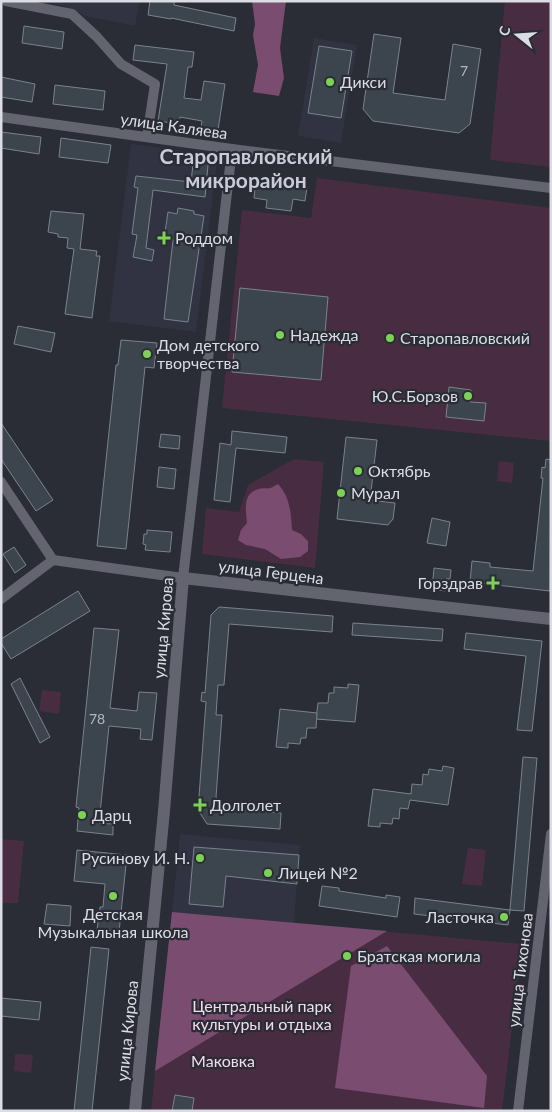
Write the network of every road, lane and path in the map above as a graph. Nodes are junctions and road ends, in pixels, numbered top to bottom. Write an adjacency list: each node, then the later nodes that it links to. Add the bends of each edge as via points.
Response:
1 (6, 1): 3 (street, via 72,14 121,64 155,84)
2 (1, 117): 3 (street, улица Каляева)
3 (147, 137): 4 (street, улица Каляева)
4 (232, 148): 5 (street, улица Каляева); 8 (street, улица Кирова)
5 (551, 188)
6 (1, 482): 7 (street)
7 (53, 560): 8 (street, улица Герцена); 9 (street)
8 (183, 578): 10 (street, улица Герцена); 12 (street, улица Кирова)
9 (1, 599)
10 (551, 619)
11 (551, 834): 13 (street, улица Тихонова)
12 (135, 1111)
13 (518, 1111)

